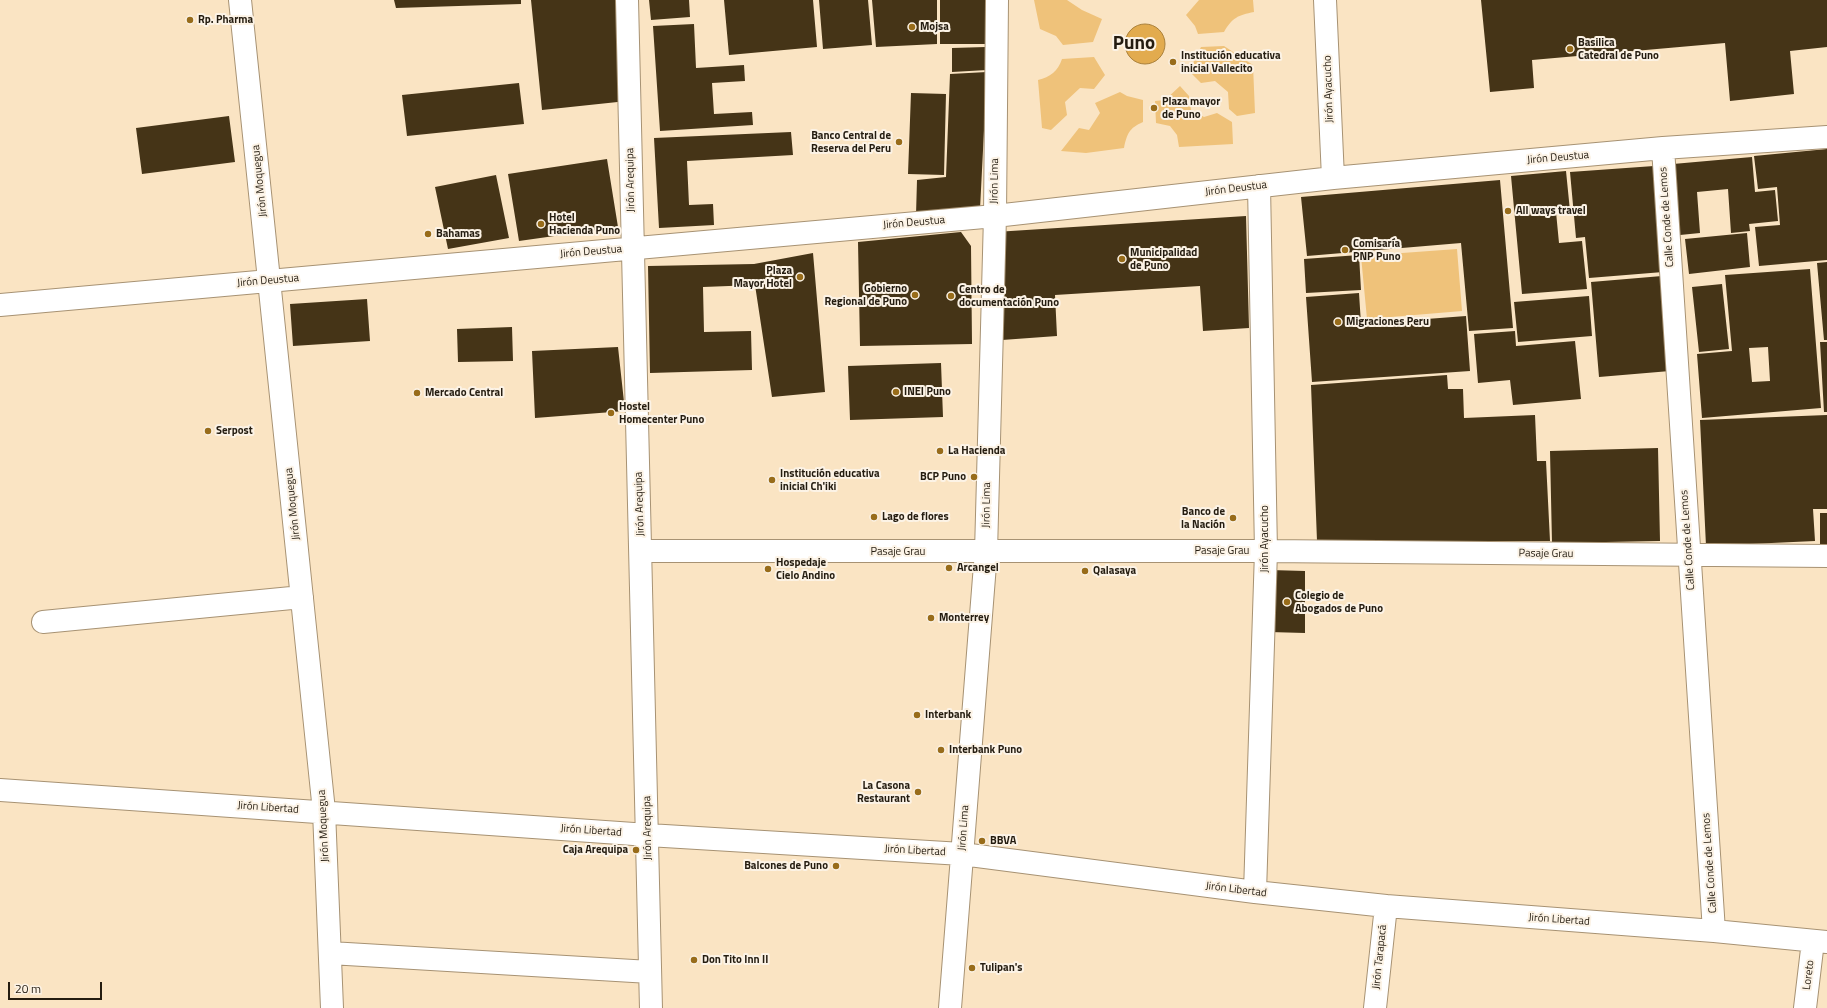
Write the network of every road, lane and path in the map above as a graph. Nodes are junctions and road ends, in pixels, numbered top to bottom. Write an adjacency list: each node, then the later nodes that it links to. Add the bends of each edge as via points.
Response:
1 (240, 0): 11 (street, Jirón Moquegua)
2 (627, 0): 10 (street, Jirón Arequipa)
3 (997, 0): 9 (street, Jirón Lima)
4 (1325, 0): 7 (street, Jirón Ayacucho)
5 (1827, 137): 6 (street, Jirón Deustua)
6 (1663, 148): 7 (street, Jirón Deustua); 16 (street, Calle Conde de Lemos)
7 (1333, 178): 8 (street, Jirón Deustua)
8 (1259, 186): 9 (street, Jirón Deustua); 14 (street, Jirón Ayacucho)
9 (995, 216): 10 (street, Jirón Deustua); 15 (street, Jirón Lima)
10 (633, 248): 11 (street, Jirón Deustua); 13 (street, Jirón Arequipa)
11 (271, 280): 12 (street, Jirón Deustua); 18 (street, Jirón Moquegua)
12 (0, 305)
13 (641, 551): 15 (street, Pasaje Grau); 22 (street, Jirón Arequipa)
14 (1266, 551): 15 (street, Pasaje Grau); 16 (street, Pasaje Grau); 24 (street, Jirón Ayacucho)
15 (986, 552): 23 (street, Jirón Lima)
16 (1689, 555): 17 (street, Pasaje Grau); 26 (street, Calle Conde de Lemos)
17 (1827, 556)
18 (302, 597): 19 (street); 21 (street, Jirón Moquegua)
19 (43, 622)
20 (0, 790): 21 (street, Jirón Libertad)
21 (324, 811): 22 (street, Jirón Libertad); 28 (street, Jirón Moquegua)
22 (648, 835): 23 (street, Jirón Libertad); 29 (street, Jirón Arequipa)
23 (962, 854): 24 (street, Jirón Libertad); 32 (street, Jirón Lima)
24 (1255, 892): 25 (street, Jirón Libertad)
25 (1386, 906): 26 (street, Jirón Libertad); 33 (street, Jirón Tarapacá)
26 (1714, 931): 27 (street, Jirón Libertad)
27 (1820, 942): 34 (street, Loreto)
28 (330, 953): 29 (street); 30 (street, Jirón Moquegua)
29 (650, 972): 31 (street, Jirón Arequipa)
30 (332, 1008)
31 (651, 1008)
32 (950, 1008)
33 (1375, 1008)
34 (1805, 1008)

